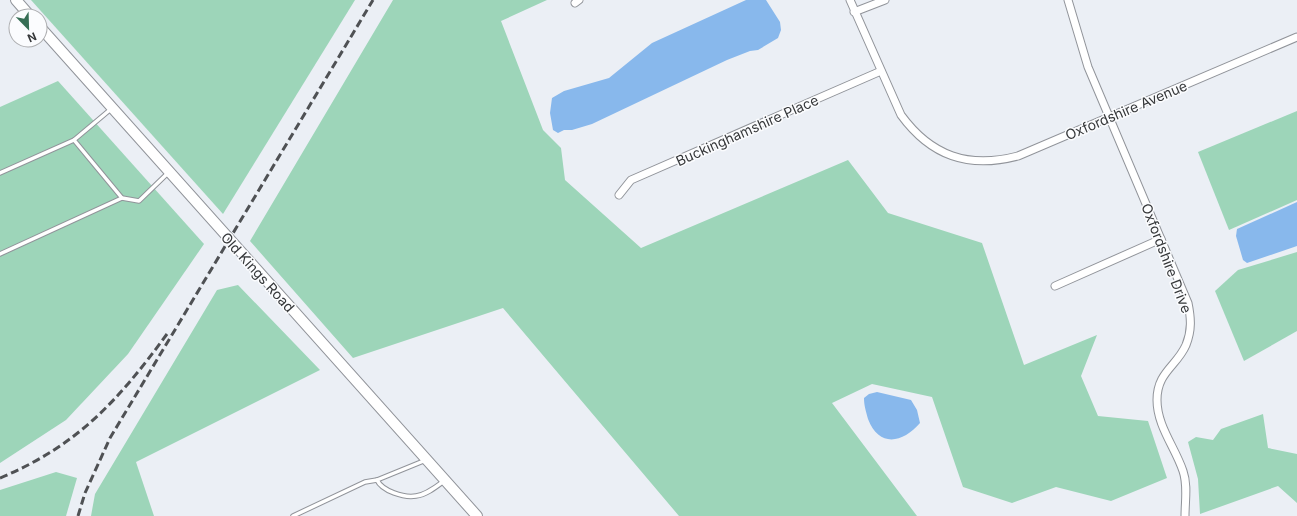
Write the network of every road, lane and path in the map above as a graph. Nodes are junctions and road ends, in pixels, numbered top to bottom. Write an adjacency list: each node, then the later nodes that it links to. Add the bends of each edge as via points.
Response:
1 (16, 0): 5 (street)
2 (850, 0): 6 (street, Oxfordshire Avenue)
3 (885, 0): 6 (street)
4 (1068, 0): 11 (street, Oxfordshire Drive, via 1088,66)
5 (23, 8)
6 (854, 12): 9 (street, Oxfordshire Avenue)
7 (48, 36): 10 (street, Old Kings Road)
8 (1297, 37): 11 (street, Oxfordshire Avenue)
9 (881, 71): 11 (street, Oxfordshire Avenue, via 901,115 910,128 933,148 950,156 972,161 1001,160 1018,156); 15 (street, Buckinghamshire Place, via 631,180)
10 (112, 108): 12 (lane); 13 (street, Old Kings Road)
11 (1109, 117): 17 (street, Oxfordshire Drive)
12 (74, 140): 14 (lane); 16 (lane)
13 (169, 172): 16 (lane, via 139,201); 20 (street, Old Kings Road)
14 (0, 173)
15 (619, 196)
16 (122, 198): 18 (lane)
17 (1161, 239): 19 (street); 25 (street, Oxfordshire Drive, via 1188,303 1191,319 1186,346 1163,376 1157,398 1161,423 1184,472)
18 (0, 254)
19 (1055, 286)
20 (427, 460): 21 (lane); 22 (street, Old Kings Road)
21 (377, 480): 22 (lane, via 380,486 391,491 416,496); 23 (lane, via 365,482)
22 (445, 481): 24 (street, Old Kings Road)
23 (293, 516)
24 (477, 516)
25 (1185, 516)

